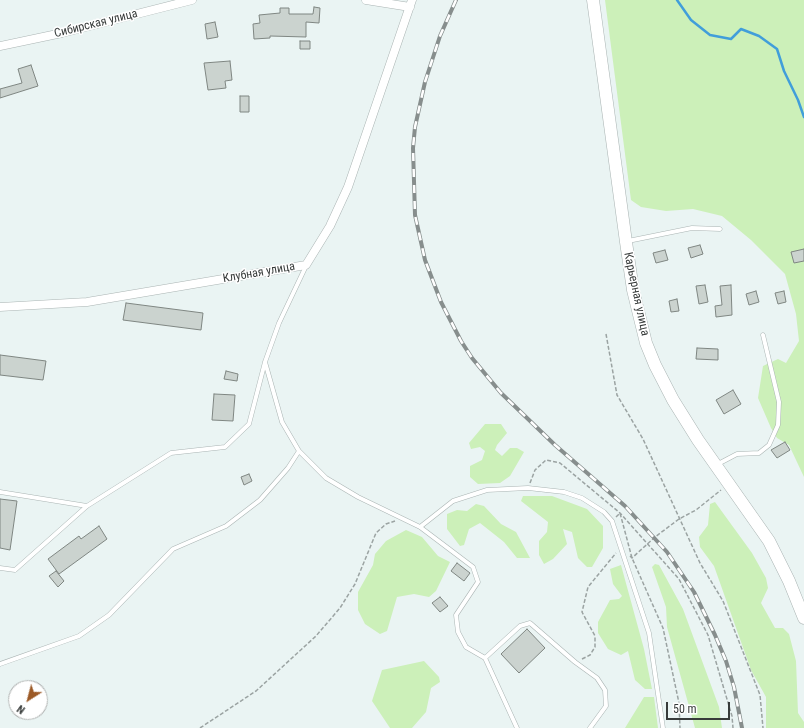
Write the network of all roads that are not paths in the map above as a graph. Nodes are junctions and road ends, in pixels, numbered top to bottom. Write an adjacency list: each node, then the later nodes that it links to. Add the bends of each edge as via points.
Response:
1 (192, 0): 5 (street, Сибирская улица)
2 (366, 0): 4 (street)
3 (593, 0): 7 (main road, Карьерная улица)
4 (411, 4): 8 (street, Клубная улица, via 348,187 330,226)
5 (0, 46)
6 (720, 229): 7 (lane, via 692,228)
7 (626, 242): 13 (main road, Карьерная улица, via 640,321 655,365 673,400)
8 (306, 265): 9 (street, Клубная улица, via 87,302); 11 (lane, via 279,323)
9 (0, 307)
10 (762, 335): 13 (lane, via 779,402 778,425 769,445 759,453 737,454)
11 (265, 362): 12 (lane, via 282,422); 15 (lane, via 249,424 225,447 171,453)
12 (299, 451): 16 (lane, via 326,478 358,497); 20 (lane, via 260,500 226,526 173,550 109,615 79,636)
13 (716, 465): 18 (main road, Карьерная улица, via 769,541)
14 (0, 492): 15 (lane)
15 (87, 506): 17 (lane, via 15,570)
16 (420, 527): 19 (lane, via 473,566 478,582 456,616 458,632 466,647); 23 (lane, via 453,501 487,490 528,488 564,492 582,498 604,512 612,521 649,633)
17 (0, 568)
18 (804, 618)
19 (485, 658): 21 (lane); 22 (lane, via 520,626 530,623 597,678 605,690 606,706)
20 (0, 664)
21 (517, 728)
22 (590, 728)
23 (663, 728)

